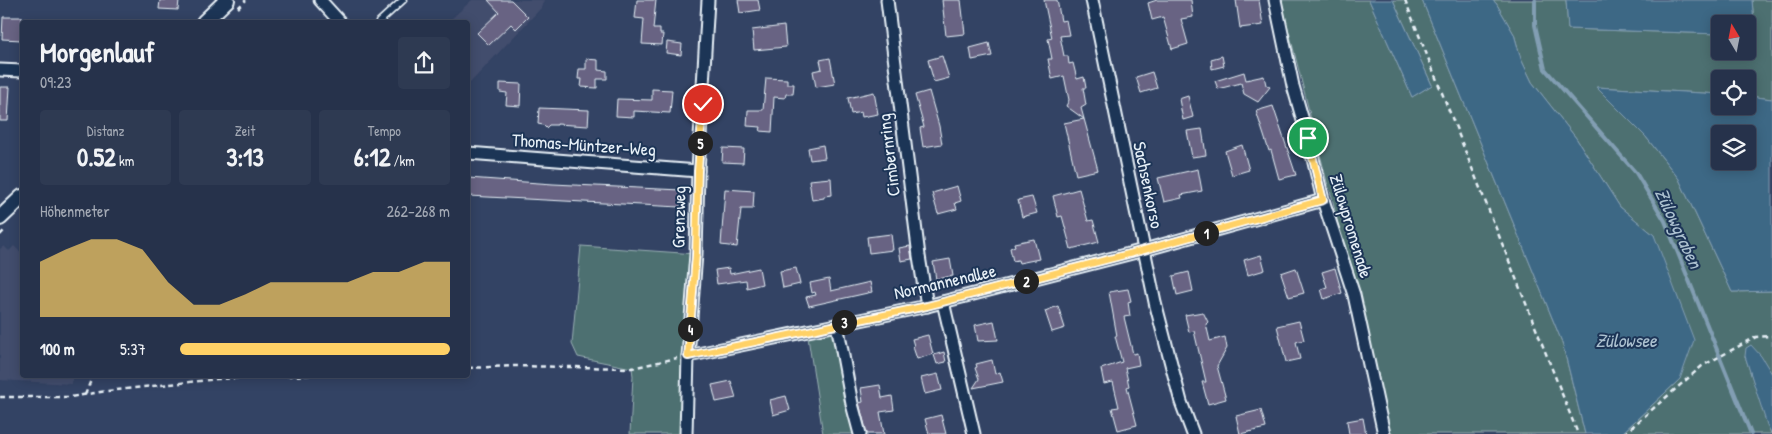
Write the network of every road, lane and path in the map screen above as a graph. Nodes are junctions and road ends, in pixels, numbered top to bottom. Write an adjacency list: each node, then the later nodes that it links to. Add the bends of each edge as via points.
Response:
1 (227, 0): 9 (street)
2 (320, 0): 10 (street)
3 (403, 0): 11 (lane)
4 (708, 0): 15 (street, Grenzweg)
5 (887, 0): 21 (street, Cimbernring)
6 (1092, 0): 19 (street, Sachsenkorso)
7 (1275, 0): 17 (street, Zülowpromenade, via 1293,86)
8 (1404, 0): 35 (path)
9 (206, 20)
10 (338, 20)
11 (381, 20)
12 (0, 70): 13 (street)
13 (20, 71)
14 (470, 153): 15 (street, Thomas-Müntzer-Weg)
15 (698, 171): 24 (street, Grenzweg)
16 (20, 198): 18 (street)
17 (1323, 200): 19 (street, Normannenallee); 34 (street, Zülowpromenade, via 1354,295)
18 (0, 218)
19 (1144, 250): 20 (street, Normannenallee); 33 (street, Sachsenkorso, via 1181,402)
20 (943, 302): 21 (street, Normannenallee); 32 (street)
21 (927, 306): 22 (street, Normannenallee)
22 (837, 324): 24 (street, Normannenallee); 31 (street)
23 (1772, 336): 36 (path, via 1756,337 1702,366)
24 (688, 356): 25 (path, via 632,368); 30 (street, Grenzweg)
25 (470, 368)
26 (92, 378): 28 (path)
27 (240, 378): 28 (path)
28 (85, 395): 29 (path)
29 (0, 397)
30 (686, 434)
31 (860, 434)
32 (974, 434)
33 (1193, 434)
34 (1384, 434)
35 (1578, 434)
36 (1624, 434)

